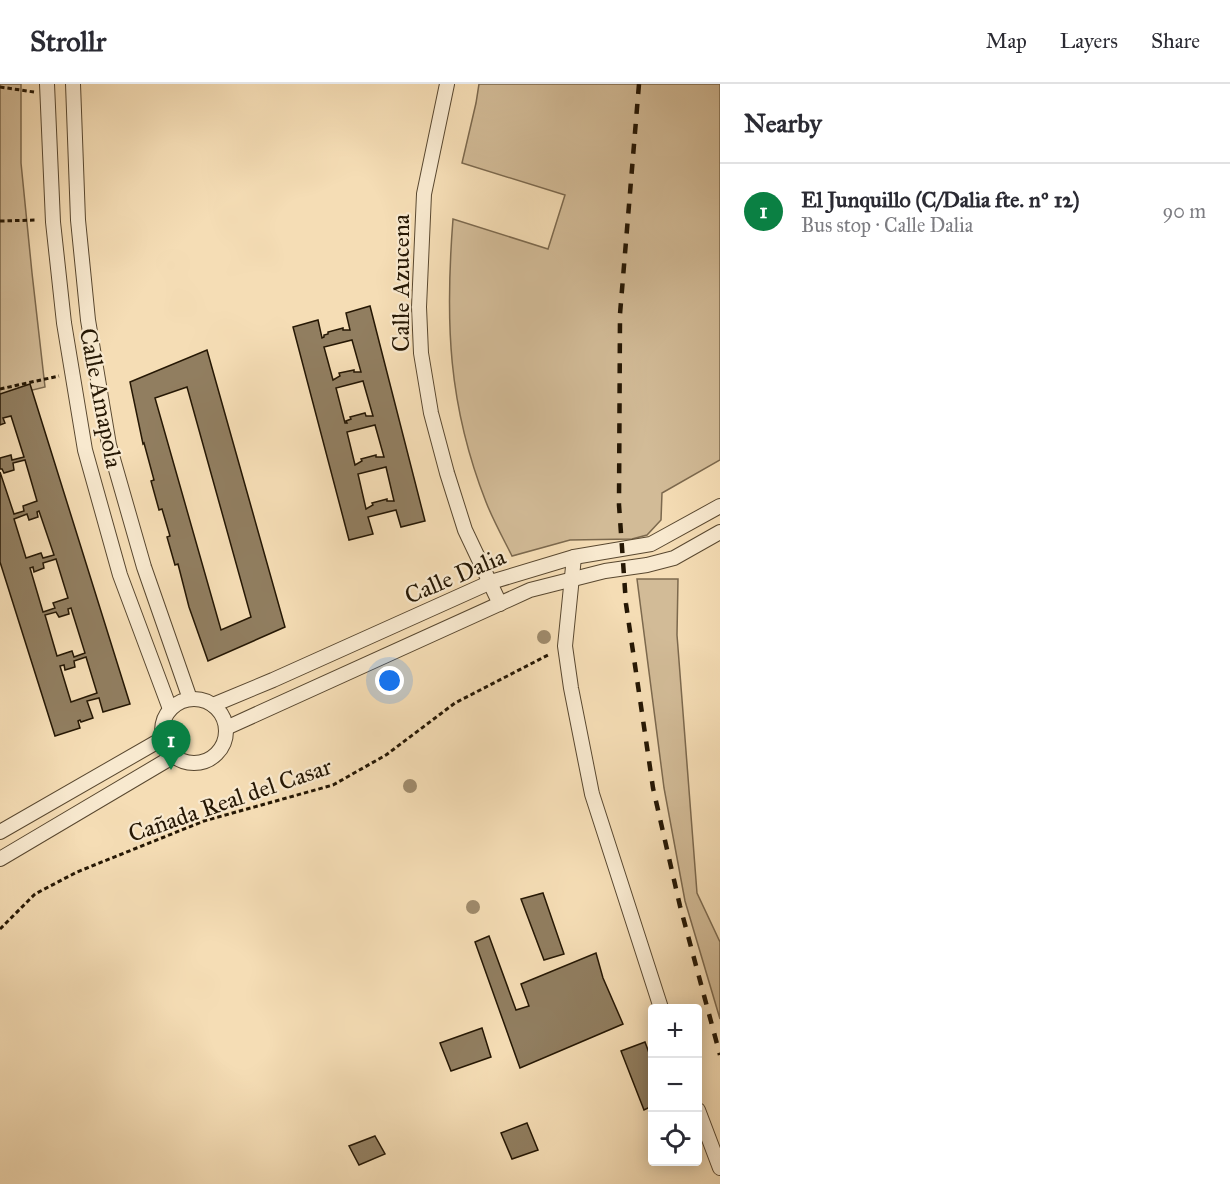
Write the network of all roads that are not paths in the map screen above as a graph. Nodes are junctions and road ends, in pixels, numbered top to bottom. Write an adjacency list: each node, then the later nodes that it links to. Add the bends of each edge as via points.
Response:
1 (73, 84): 10 (street, Calle Amapola, via 78,220 88,320 109,445 144,567)
2 (447, 84): 8 (street, Calle Azucena, via 424,194 419,296 421,353 447,473 465,530)
3 (47, 89): 12 (street, Calle Amapola, via 53,222 64,323 85,450 120,575)
4 (720, 506): 6 (street, Calle Dalia, via 651,544)
5 (720, 532): 7 (street, Calle Dalia, via 674,558)
6 (574, 557): 7 (street); 8 (street, Calle Dalia)
7 (571, 580): 9 (street, Calle Dalia, via 530,590); 18 (street, via 565,646 592,794)
8 (491, 582): 9 (street, Calle Azucena); 11 (street, Calle Dalia)
9 (500, 603): 13 (street, Calle Dalia)
10 (190, 699): 11 (street); 12 (street)
11 (213, 705): 13 (street, via 221,713)
12 (170, 709): 14 (street, via 163,720)
13 (226, 728): 15 (street, via 222,747 209,760 190,763)
14 (162, 739): 15 (street); 16 (street)
15 (174, 756): 17 (street)
16 (0, 832)
17 (0, 859)
18 (660, 1004)
19 (699, 1112): 20 (street)
20 (720, 1168)

